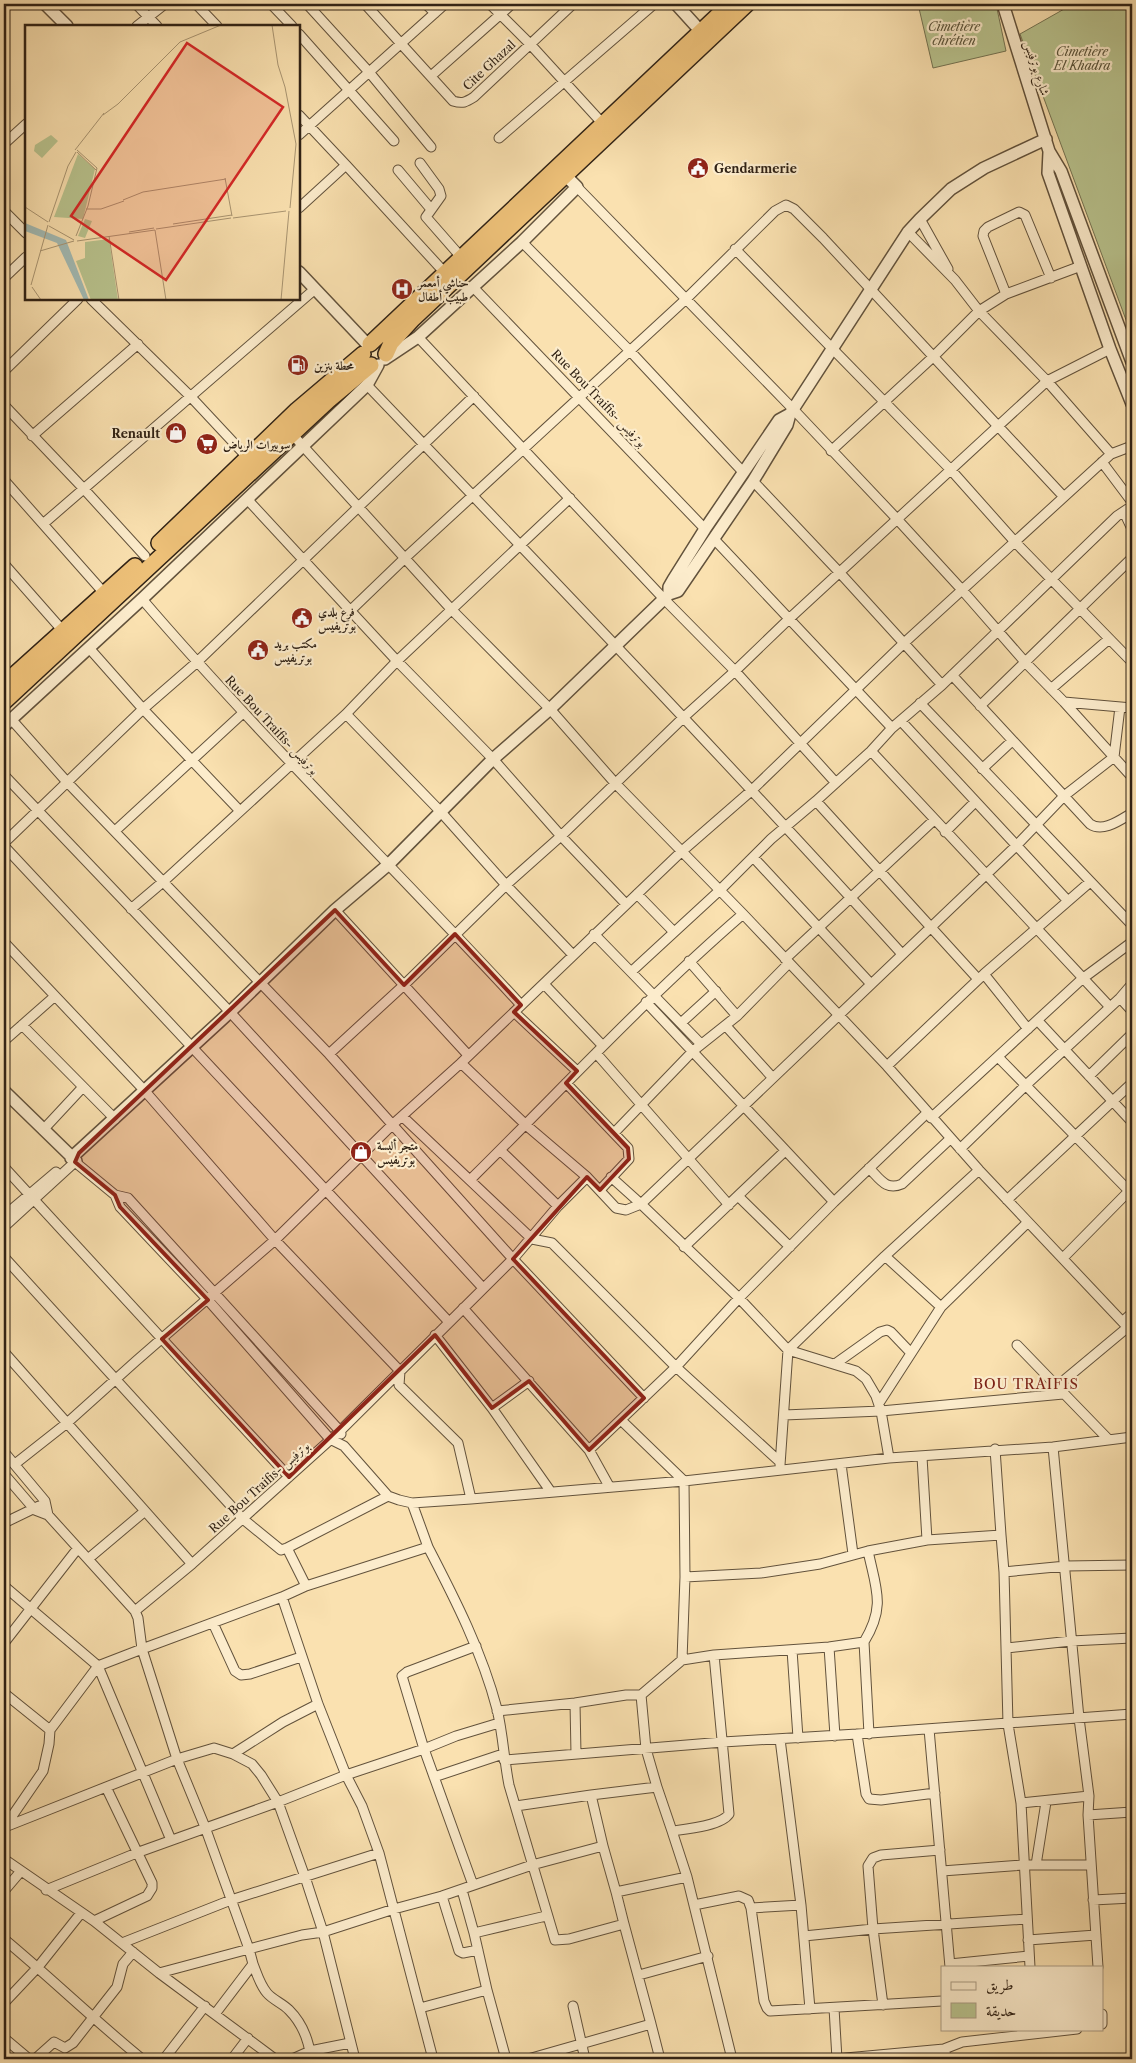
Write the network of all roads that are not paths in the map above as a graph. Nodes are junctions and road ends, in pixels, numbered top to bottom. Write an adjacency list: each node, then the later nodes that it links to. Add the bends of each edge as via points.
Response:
1 (8, 4): 19 (street)
2 (46, 4): 23 (street)
3 (136, 4): 22 (street)
4 (165, 4): 22 (street)
5 (196, 4): 26 (street)
6 (271, 4): 27 (street)
7 (307, 4): 32 (street)
8 (364, 4): 30 (street, Cite Ghazal)
9 (426, 4): 20 (street)
10 (445, 4): 20 (street)
11 (490, 4): 21 (street)
12 (512, 4): 21 (street)
13 (573, 4): 31 (street, Cite Ghazal)
14 (654, 4): 34 (street)
15 (676, 4): 29 (street)
16 (730, 4): 29 (highway)
17 (746, 4): 29 (highway)
18 (1003, 4): 44 (street, شارع بوترفيس)
19 (4, 8)
20 (435, 13): 30 (street)
21 (500, 14): 31 (street); 33 (street)
22 (148, 17): 24 (street); 25 (street)
23 (66, 25)
24 (138, 25)
25 (156, 25)
26 (216, 25)
27 (291, 25)
28 (300, 35): 35 (street)
29 (706, 35): 37 (highway); 49 (highway)
30 (400, 43): 32 (street); 33 (street, Cite Ghazal)
31 (530, 44): 33 (street, Cite Ghazal, via 466,102 454,100); 34 (street)
32 (369, 72): 35 (street); 45 (street)
33 (431, 76)
34 (564, 81): 37 (street); 41 (street)
35 (348, 89): 39 (street); 42 (street)
36 (300, 115): 39 (street)
37 (603, 124): 59 (highway)
38 (25, 125): 43 (street)
39 (309, 125): 40 (street); 47 (street)
40 (300, 133)
41 (499, 138)
42 (394, 141)
43 (4, 144)
44 (1047, 145): 54 (street, via 984,168 951,189); 61 (street, via 1048,173); 82 (street, via 1061,172)
45 (431, 146)
46 (420, 163): 52 (street, via 441,196)
47 (346, 166): 51 (street); 63 (street)
48 (398, 170): 52 (street)
49 (565, 175): 50 (street); 80 (highway, via 391,343)
50 (577, 187): 57 (street); 73 (street)
51 (300, 207)
52 (430, 208): 59 (street, via 426,217)
53 (4, 211): 55 (street)
54 (920, 219): 56 (street); 66 (street)
55 (25, 232)
56 (908, 232): 66 (street); 69 (street)
57 (522, 242): 67 (street); 79 (street)
58 (735, 249): 69 (street, via 775,211 790,206); 73 (street); 78 (street)
59 (461, 257): 63 (highway)
60 (25, 258): 64 (street)
61 (1081, 266): 65 (street); 77 (street)
62 (300, 273): 68 (street)
63 (445, 273): 80 (highway)
64 (4, 278)
65 (1051, 278): 70 (street); 70 (street, via 1025,215 1019,212 988,227 983,236)
66 (955, 280): 74 (street)
67 (473, 287): 75 (street); 88 (street, Rue Bou Traifis- بوترفيس)
68 (315, 289): 80 (street); 86 (street)
69 (871, 290): 78 (street); 81 (street)
70 (1006, 294): 74 (street)
71 (77, 300): 83 (street)
72 (92, 300): 76 (street)
73 (685, 300): 79 (street); 92 (street)
74 (979, 311): 81 (street); 84 (street)
75 (418, 337): 80 (street); 87 (street)
76 (138, 344): 86 (street); 95 (street)
77 (1110, 349): 84 (street); 90 (street)
78 (832, 350): 89 (street); 92 (street)
79 (630, 351): 88 (street); 105 (street)
80 (374, 355): 85 (street); 94 (highway); 102 (highway, via 297,410)
81 (933, 357): 89 (street); 93 (street)
82 (1132, 362)
83 (4, 371)
84 (1047, 381): 93 (street); 101 (street)
85 (368, 385): 96 (street); 97 (street)
86 (190, 396): 102 (street); 108 (street)
87 (474, 396): 96 (street); 99 (street)
88 (581, 397): 99 (street); 119 (street, Rue Bou Traifis- بوترفيس)
89 (883, 401): 100 (street); 104 (street)
90 (1132, 404)
91 (4, 405): 95 (street)
92 (791, 411): 100 (street); 105 (street, via 779,420); 107 (street, via 787,425)
93 (998, 426): 104 (street); 110 (street)
94 (292, 434): 97 (street); 155 (highway)
95 (32, 436): 108 (street)
96 (423, 443): 109 (street); 115 (street)
97 (304, 446): 112 (street); 115 (street)
98 (1132, 446): 101 (street)
99 (524, 448): 109 (street); 111 (street)
100 (831, 451): 117 (street)
101 (1111, 454): 103 (street)
102 (247, 457): 124 (highway)
103 (1102, 462): 110 (street); 113 (street)
104 (951, 470): 117 (street); 122 (street)
105 (743, 472): 119 (street)
106 (4, 480): 118 (street)
107 (753, 481): 121 (street); 129 (street)
108 (83, 488): 118 (street); 124 (street)
109 (474, 494): 123 (street); 125 (street)
110 (1064, 497): 122 (street)
111 (570, 498): 123 (street); 133 (street)
112 (247, 499): 127 (street); 134 (street)
113 (1132, 502)
114 (1132, 506): 116 (street)
115 (359, 507): 125 (street); 127 (street)
116 (1124, 512): 120 (street); 130 (street)
117 (897, 520): 129 (street); 131 (street)
118 (43, 524): 132 (street)
119 (705, 528): 133 (street, via 669,587)
120 (1132, 529)
121 (714, 539): 133 (street, via 678,591); 138 (street)
122 (1016, 543): 130 (street); 131 (street)
123 (520, 546): 135 (street); 143 (street)
124 (145, 556): 132 (highway)
125 (405, 558): 135 (street); 137 (street)
126 (1132, 558): 136 (street)
127 (304, 560): 137 (street); 146 (street)
128 (4, 564): 139 (street)
129 (840, 573): 138 (street); 142 (street)
130 (1052, 580): 136 (street); 140 (street)
131 (963, 591): 140 (street); 142 (street)
132 (104, 593): 139 (highway)
133 (667, 597): 143 (street); 149 (street)
134 (142, 599): 144 (street); 146 (street, Rue Bou Traifis- بوترفيس)
135 (451, 609): 145 (street); 162 (street)
136 (1081, 609): 141 (street); 147 (street)
137 (350, 611): 145 (street)
138 (790, 618): 149 (street); 153 (street)
139 (63, 631): 151 (highway)
140 (998, 632): 147 (street); 150 (street)
141 (1109, 639): 148 (street); 154 (street)
142 (904, 643): 152 (street); 153 (street)
143 (615, 647): 162 (street); 165 (street)
144 (89, 648): 161 (street); 167 (street)
145 (397, 661): 164 (street); 173 (street)
146 (196, 662): 161 (street); 163 (street, Rue Bou Traifis- بوترفيس)
147 (1025, 662): 154 (street); 158 (street)
148 (1132, 662)
149 (735, 671): 165 (street); 170 (street)
150 (952, 675): 152 (street); 158 (street)
151 (4, 684)
152 (942, 685): 157 (street)
153 (857, 689): 168 (street); 170 (street)
154 (1051, 689): 156 (street)
155 (4, 702)
156 (1064, 702): 159 (street); 172 (street)
157 (920, 703): 166 (street); 176 (street)
158 (980, 706): 169 (street)
159 (1120, 707): 160 (street); 172 (street)
160 (1132, 708)
161 (143, 709): 174 (street); 179 (street)
162 (550, 709): 173 (street); 180 (street)
163 (244, 713): 174 (street); 175 (street, Rue Bou Traifis- بوترفيس)
164 (346, 714): 175 (street); 188 (street)
165 (684, 716): 180 (street); 182 (street)
166 (901, 721): 168 (street); 185 (street)
167 (7, 722): 179 (street)
168 (892, 728): 171 (street)
169 (1012, 741): 176 (street); 183 (street)
170 (801, 744): 181 (street); 182 (street)
171 (871, 751): 181 (street); 190 (street)
172 (1114, 756): 178 (street); 183 (street)
173 (493, 759): 188 (street); 195 (street)
174 (192, 760): 187 (street); 193 (street)
175 (291, 764): 187 (street); 200 (street, Rue Bou Traifis- بوترفيس)
176 (982, 769): 191 (street)
177 (4, 775): 186 (street)
178 (1132, 777)
179 (67, 782): 186 (street); 193 (street)
180 (614, 783): 195 (street); 198 (street)
181 (836, 783): 184 (street)
182 (751, 791): 192 (street); 198 (street)
183 (1064, 796): 189 (street, via 1094,827 1108,826); 191 (street)
184 (816, 801): 192 (street); 201 (street)
185 (975, 802): 194 (street); 197 (street)
186 (39, 810): 196 (street); 211 (street)
187 (240, 811): 203 (street)
188 (440, 811): 200 (street); 205 (street)
189 (1132, 813)
190 (934, 820): 194 (street); 201 (street)
191 (1036, 824): 197 (street); 204 (street)
192 (786, 828): 199 (street); 208 (street)
193 (115, 831): 203 (street)
194 (945, 832): 202 (street)
195 (561, 836): 205 (street); 210 (street)
196 (4, 845): 255 (street)
197 (1016, 846): 202 (street); 209 (street)
198 (681, 852): 206 (street); 207 (street)
199 (752, 857): 206 (street); 216 (street)
200 (389, 864): 212 (street); 219 (street, Rue Bou Traifis- بوترفيس)
201 (879, 871): 208 (street); 215 (street)
202 (986, 876): 215 (street); 217 (street)
203 (164, 881): 211 (street); 230 (street)
204 (1090, 882): 209 (street); 214 (street)
205 (506, 885): 219 (street); 224 (street)
206 (720, 890): 213 (street); 218 (street)
207 (637, 894): 210 (street); 218 (street)
208 (851, 897): 216 (street); 223 (street)
209 (1068, 901): 217 (street)
210 (626, 904): 220 (street)
211 (130, 909): 243 (street)
212 (335, 910): 230 (street); 234 (street)
213 (743, 914): 225 (street); 226 (street)
214 (1132, 926)
215 (930, 927): 223 (street); 228 (street)
216 (819, 929): 226 (street); 232 (street)
217 (1036, 929): 228 (street); 229 (street)
218 (674, 932): 227 (street)
219 (456, 934): 234 (street); 240 (street, Rue Bou Traifis- بوترفيس)
220 (594, 934): 224 (street); 227 (street)
221 (4, 942): 237 (street)
222 (1132, 942): 229 (street)
223 (902, 954): 232 (street)
224 (573, 955): 231 (street)
225 (689, 961): 235 (street); 236 (street)
226 (787, 961): 245 (street); 246 (street)
227 (631, 972): 236 (street)
228 (981, 976): 251 (street); 263 (street)
229 (1082, 979): 241 (street); 247 (street)
230 (260, 982): 243 (street); 259 (street)
231 (544, 984): 240 (street); 256 (street)
232 (871, 984): 246 (street)
233 (1132, 984): 238 (street)
234 (404, 985): 259 (street); 260 (street)
235 (716, 991): 245 (street); 248 (street)
236 (654, 994): 239 (street); 248 (street)
237 (55, 996): 249 (street); 271 (street)
238 (1120, 998): 241 (street); 242 (street)
239 (646, 1002): 256 (street); 258 (street)
240 (521, 1005): 244 (street)
241 (1110, 1007): 257 (street)
242 (1132, 1011)
243 (230, 1012): 255 (street); 289 (street)
244 (514, 1012): 260 (street); 264 (street)
245 (737, 1016): 250 (street)
246 (838, 1016): 263 (street); 266 (street)
247 (1038, 1021): 251 (street); 257 (street)
248 (681, 1023): 254 (street)
249 (22, 1025): 253 (street); 270 (street)
250 (726, 1026): 254 (street); 266 (street)
251 (1028, 1030): 261 (street)
252 (1132, 1034): 265 (street)
253 (4, 1041)
254 (702, 1044): 258 (street)
255 (191, 1048): 271 (street); 298 (street)
256 (599, 1049): 264 (street); 274 (street)
257 (1065, 1050): 265 (street); 269 (street)
258 (693, 1051): 274 (street); 275 (street)
259 (329, 1054): 280 (street)
260 (468, 1055): 262 (street)
261 (999, 1058): 269 (street); 276 (street)
262 (461, 1063): 277 (street); 281 (street)
263 (887, 1066): 276 (street)
264 (577, 1071): 267 (street)
265 (1089, 1076): 273 (street)
266 (772, 1077): 275 (street)
267 (566, 1083): 281 (street); 283 (street)
268 (1132, 1083): 273 (street)
269 (1026, 1085): 284 (street); 286 (street)
270 (83, 1087): 278 (street); 282 (street)
271 (144, 1090): 278 (street); 313 (street)
272 (4, 1091): 282 (street)
273 (1113, 1101): 279 (street); 284 (street)
274 (642, 1104): 283 (street); 291 (street)
275 (744, 1105): 288 (street); 291 (street)
276 (929, 1115): 285 (street); 293 (street)
277 (402, 1116): 280 (street); 297 (street)
278 (114, 1119): 290 (street)
279 (1132, 1122)
280 (392, 1125): 289 (street); 319 (street)
281 (526, 1125): 287 (street); 295 (street)
282 (43, 1130): 290 (street)
283 (614, 1133): 296 (street, via 630,1154)
284 (1076, 1135): 300 (street); 304 (street)
285 (950, 1139): 286 (street); 293 (street, via 894,1188)
286 (960, 1149): 294 (street)
287 (500, 1150): 297 (street); 308 (street)
288 (785, 1151): 302 (street); 305 (street)
289 (361, 1156): 298 (street); 320 (street)
290 (75, 1158): 301 (street); 303 (street)
291 (690, 1158): 306 (street); 307 (street)
292 (4, 1167): 303 (street)
293 (869, 1168): 305 (street)
294 (979, 1170): 304 (street); 316 (street)
295 (587, 1177): 299 (street); 308 (street)
296 (611, 1177): 299 (street); 306 (street)
297 (471, 1179): 312 (street)
298 (326, 1190): 313 (street); 327 (street)
299 (600, 1190): 306 (street, via 621,1210)
300 (1131, 1193): 318 (street)
301 (115, 1195): 321 (street, via 128,1198); 323 (street, via 120,1207)
302 (738, 1196): 307 (street); 315 (street)
303 (31, 1197): 309 (street); 311 (street); 330 (street)
304 (1007, 1200): 310 (street)
305 (834, 1202): 315 (street)
306 (641, 1204): 314 (street)
307 (729, 1204): 314 (street)
308 (558, 1206): 312 (street)
309 (4, 1216)
310 (1028, 1222): 318 (street); 324 (street)
311 (4, 1227)
312 (532, 1239): 319 (street); 336 (street, via 552,1243)
313 (275, 1240): 321 (street); 337 (street)
314 (684, 1247): 322 (street)
315 (790, 1247): 322 (street)
316 (885, 1256): 324 (street); 332 (street)
317 (4, 1257): 338 (street)
318 (1063, 1258): 328 (street)
319 (513, 1259): 320 (street); 341 (street)
320 (483, 1288): 325 (street)
321 (216, 1293): 323 (street); 347 (street)
322 (739, 1298): 332 (street); 336 (street)
323 (208, 1300): 330 (street); 349 (street)
324 (941, 1307): 334 (street)
325 (463, 1308): 327 (street); 339 (street)
326 (1132, 1313): 328 (street)
327 (449, 1322): 329 (street)
328 (1128, 1327): 340 (street)
329 (436, 1335): 337 (street); 343 (street)
330 (162, 1339): 338 (street); 362 (street)
331 (1017, 1345): 340 (street)
332 (788, 1350): 335 (street); 344 (street)
333 (4, 1352): 346 (street)
334 (911, 1353): 335 (street, via 887,1330); 342 (street)
335 (835, 1364): 342 (street, via 863,1375)
336 (676, 1367): 341 (street); 360 (street)
337 (400, 1371): 347 (street, Rue Bou Traifis- بوترفيس); 367 (street, via 399,1384 458,1443)
338 (115, 1380): 346 (street); 373 (street)
339 (529, 1381): 343 (street); 354 (street)
340 (1060, 1391): 342 (street); 350 (street)
341 (644, 1398): 345 (street)
342 (880, 1407): 344 (street); 357 (street)
343 (492, 1408): 365 (street)
344 (784, 1415): 360 (street)
345 (622, 1421): 354 (street); 363 (street)
346 (68, 1423): 358 (street); 371 (street)
347 (340, 1430): 349 (street, Rue Bou Traifis- بوترفيس); 351 (street)
348 (1132, 1437): 350 (street)
349 (330, 1439): 351 (street); 362 (street, Rue Bou Traifis- بوترفيس)
350 (1108, 1439): 352 (street)
351 (344, 1446): 366 (street)
352 (1054, 1447): 353 (street); 385 (street)
353 (995, 1449): 356 (street); 375 (street)
354 (589, 1450): 364 (street)
355 (4, 1452): 358 (street)
356 (922, 1457): 357 (street); 376 (street)
357 (889, 1458): 359 (street)
358 (14, 1464): 368 (street)
359 (842, 1464): 360 (street); 381 (street)
360 (779, 1466): 363 (street)
361 (4, 1474): 370 (street)
362 (289, 1477): 373 (street, Rue Bou Traifis- بوترفيس)
363 (684, 1481): 364 (street); 387 (street)
364 (608, 1486): 365 (street)
365 (551, 1492): 367 (street)
366 (388, 1496): 369 (street); 379 (street)
367 (471, 1499): 369 (street)
368 (45, 1501): 370 (street); 372 (street)
369 (412, 1503): 377 (street)
370 (35, 1510): 372 (street); 374 (street)
371 (145, 1511): 382 (street); 383 (street)
372 (48, 1515): 378 (street)
373 (243, 1519): 379 (street, via 274,1546 281,1550); 383 (street, Rue Bou Traifis- بوترفيس)
374 (4, 1523)
375 (1001, 1535): 376 (street); 386 (street)
376 (927, 1540): 380 (street)
377 (428, 1547): 389 (street); 398 (street)
378 (78, 1548): 382 (street); 391 (street)
379 (287, 1548): 389 (street)
380 (868, 1551): 381 (street); 397 (street, via 878,1604 873,1627)
381 (853, 1554): 387 (street, via 820,1564 761,1573)
382 (88, 1559): 392 (street)
383 (192, 1564): 392 (street, Rue Bou Traifis- بوترفيس)
384 (1132, 1565): 385 (street)
385 (1066, 1566): 386 (street); 395 (street)
386 (1004, 1572): 400 (street)
387 (685, 1577): 405 (street)
388 (4, 1586): 391 (street)
389 (306, 1586): 390 (street)
390 (282, 1596): 393 (street); 404 (street)
391 (31, 1608): 396 (street); 406 (street)
392 (135, 1610): 401 (street)
393 (213, 1623): 401 (street); 404 (street, via 235,1671 241,1675)
394 (1132, 1638): 395 (street)
395 (1071, 1641): 400 (street); 413 (street)
396 (4, 1642)
397 (864, 1642): 399 (street); 419 (street)
398 (476, 1646): 411 (street); 424 (street, via 402,1676)
399 (829, 1647): 402 (street); 420 (street)
400 (1007, 1648): 415 (street)
401 (142, 1649): 406 (street); 429 (street)
402 (792, 1650): 403 (street); 421 (street)
403 (714, 1655): 405 (street); 423 (street)
404 (301, 1657): 410 (street)
405 (682, 1660): 408 (street)
406 (98, 1666): 417 (street); 430 (street)
407 (4, 1693): 417 (street)
408 (641, 1695): 409 (street); 425 (street)
409 (574, 1703): 411 (street); 427 (street)
410 (318, 1704): 426 (street); 431 (street)
411 (497, 1711): 414 (street)
412 (1132, 1714): 413 (street)
413 (1079, 1718): 415 (street); 437 (street)
414 (499, 1723): 424 (street); 428 (street)
415 (1008, 1724): 416 (street); 440 (street)
416 (929, 1729): 419 (street); 435 (street)
417 (50, 1730): 445 (street, via 42,1771)
418 (857, 1734): 419 (street); 420 (street); 435 (street, via 869,1799)
419 (869, 1734)
420 (835, 1736): 421 (street)
421 (798, 1738): 422 (street)
422 (780, 1739): 423 (street); 470 (street)
423 (723, 1742): 425 (street); 446 (street, via 729,1814 718,1822)
424 (424, 1749): 431 (street); 432 (street)
425 (646, 1749): 427 (street); 434 (street)
426 (233, 1754): 429 (street, via 214,1748); 438 (street, via 252,1764)
427 (576, 1754): 428 (street)
428 (503, 1757): 432 (street); 441 (street)
429 (177, 1759): 430 (street); 444 (street)
430 (143, 1772): 433 (street); 447 (street)
431 (346, 1775): 438 (street); 451 (street, via 362,1806)
432 (434, 1777): 461 (street)
433 (106, 1787): 445 (street); 450 (street)
434 (657, 1787): 436 (street); 446 (street)
435 (935, 1793): 449 (street)
436 (591, 1795): 441 (street); 448 (street)
437 (1089, 1796): 439 (street); 443 (street)
438 (278, 1802): 444 (street); 459 (street)
439 (1046, 1802): 440 (street); 455 (street)
440 (1020, 1803): 454 (street)
441 (516, 1806): 453 (street)
442 (1132, 1812): 443 (street)
443 (1088, 1815): 456 (street)
444 (205, 1827): 447 (street); 468 (street)
445 (4, 1828)
446 (672, 1831): 460 (street)
447 (171, 1840): 450 (street)
448 (603, 1846): 453 (street); 465 (street)
449 (940, 1850): 458 (street); 480 (street, via 881,1855 870,1860)
450 (138, 1852): 462 (street); 477 (street, via 152,1883 150,1893)
451 (379, 1853): 459 (street); 473 (street)
452 (4, 1860): 457 (street)
453 (532, 1865): 461 (street); 475 (street)
454 (1023, 1865): 455 (street); 458 (street); 476 (street)
455 (1036, 1865): 456 (street)
456 (1090, 1865): 469 (street)
457 (21, 1871): 462 (street); 464 (street)
458 (942, 1871): 479 (street)
459 (304, 1877): 468 (street); 481 (street)
460 (687, 1877): 465 (street); 471 (street)
461 (473, 1885): 463 (street)
462 (46, 1890): 474 (street)
463 (462, 1890): 466 (street); 482 (street)
464 (4, 1891)
465 (616, 1892): 478 (street)
466 (442, 1896): 473 (street); 489 (street, via 459,1951)
467 (1132, 1898): 469 (street)
468 (231, 1900): 487 (street); 488 (street)
469 (1093, 1900): 483 (street)
470 (801, 1905): 472 (street); 484 (street)
471 (694, 1906): 472 (street, via 740,1896 748,1900); 491 (street)
472 (751, 1908): 508 (street, via 766,2008 776,2012)
473 (394, 1909): 481 (street); 506 (street)
474 (81, 1913): 477 (street); 497 (street)
475 (546, 1916): 478 (street, via 554,1940 559,1941); 482 (street)
476 (1026, 1919): 479 (street); 486 (street)
477 (94, 1921): 487 (street)
478 (624, 1924): 499 (street)
479 (946, 1924): 480 (street); 494 (street)
480 (873, 1929): 484 (street); 503 (street)
481 (323, 1932): 488 (street); 516 (street)
482 (474, 1933): 489 (street)
483 (1096, 1935): 486 (street); 496 (street)
484 (804, 1936): 508 (street)
485 (4, 1939): 497 (street)
486 (1028, 1940): 492 (street)
487 (122, 1943): 490 (street)
488 (249, 1948): 493 (street); 498 (street)
489 (478, 1950): 500 (street)
490 (133, 1952): 498 (street); 510 (street, via 123,1964 117,1987)
491 (708, 1956): 499 (street); 534 (street)
492 (1029, 1956): 494 (street); 495 (street)
493 (254, 1964): 509 (street); 519 (street, via 267,1993 298,2020)
494 (950, 1965)
495 (1030, 1966)
496 (1098, 1966)
497 (38, 1967): 502 (street); 510 (street)
498 (160, 1973): 504 (street)
499 (639, 1975): 511 (street)
500 (487, 1990): 506 (street); 530 (street)
501 (941, 2001): 503 (street)
502 (4, 2003)
503 (883, 2005): 507 (street)
504 (205, 2006): 509 (street); 524 (street)
505 (573, 2006): 517 (street)
506 (420, 2008): 529 (street)
507 (834, 2008): 508 (street); 535 (street)
508 (810, 2009)
509 (215, 2014): 515 (street)
510 (93, 2019): 522 (street, via 70,2046 65,2048 54,2042); 523 (street)
511 (651, 2024): 517 (street); 533 (street)
512 (1062, 2030): 513 (street)
513 (1033, 2032): 518 (street, via 962,2042)
514 (4, 2038): 521 (street)
515 (248, 2038): 525 (street); 526 (street)
516 (350, 2043): 519 (street); 528 (street)
517 (581, 2043): 531 (street); 532 (street)
518 (944, 2049): 535 (street); 536 (street)
519 (311, 2055): 527 (street)
520 (1132, 2058): 537 (street)
521 (30, 2059)
522 (35, 2059)
523 (142, 2059)
524 (164, 2059)
525 (232, 2059)
526 (275, 2059)
527 (292, 2059)
528 (355, 2059)
529 (433, 2059)
530 (506, 2059)
531 (528, 2059)
532 (585, 2059)
533 (660, 2059)
534 (732, 2059)
535 (836, 2059)
536 (947, 2059)
537 (1128, 2059)

